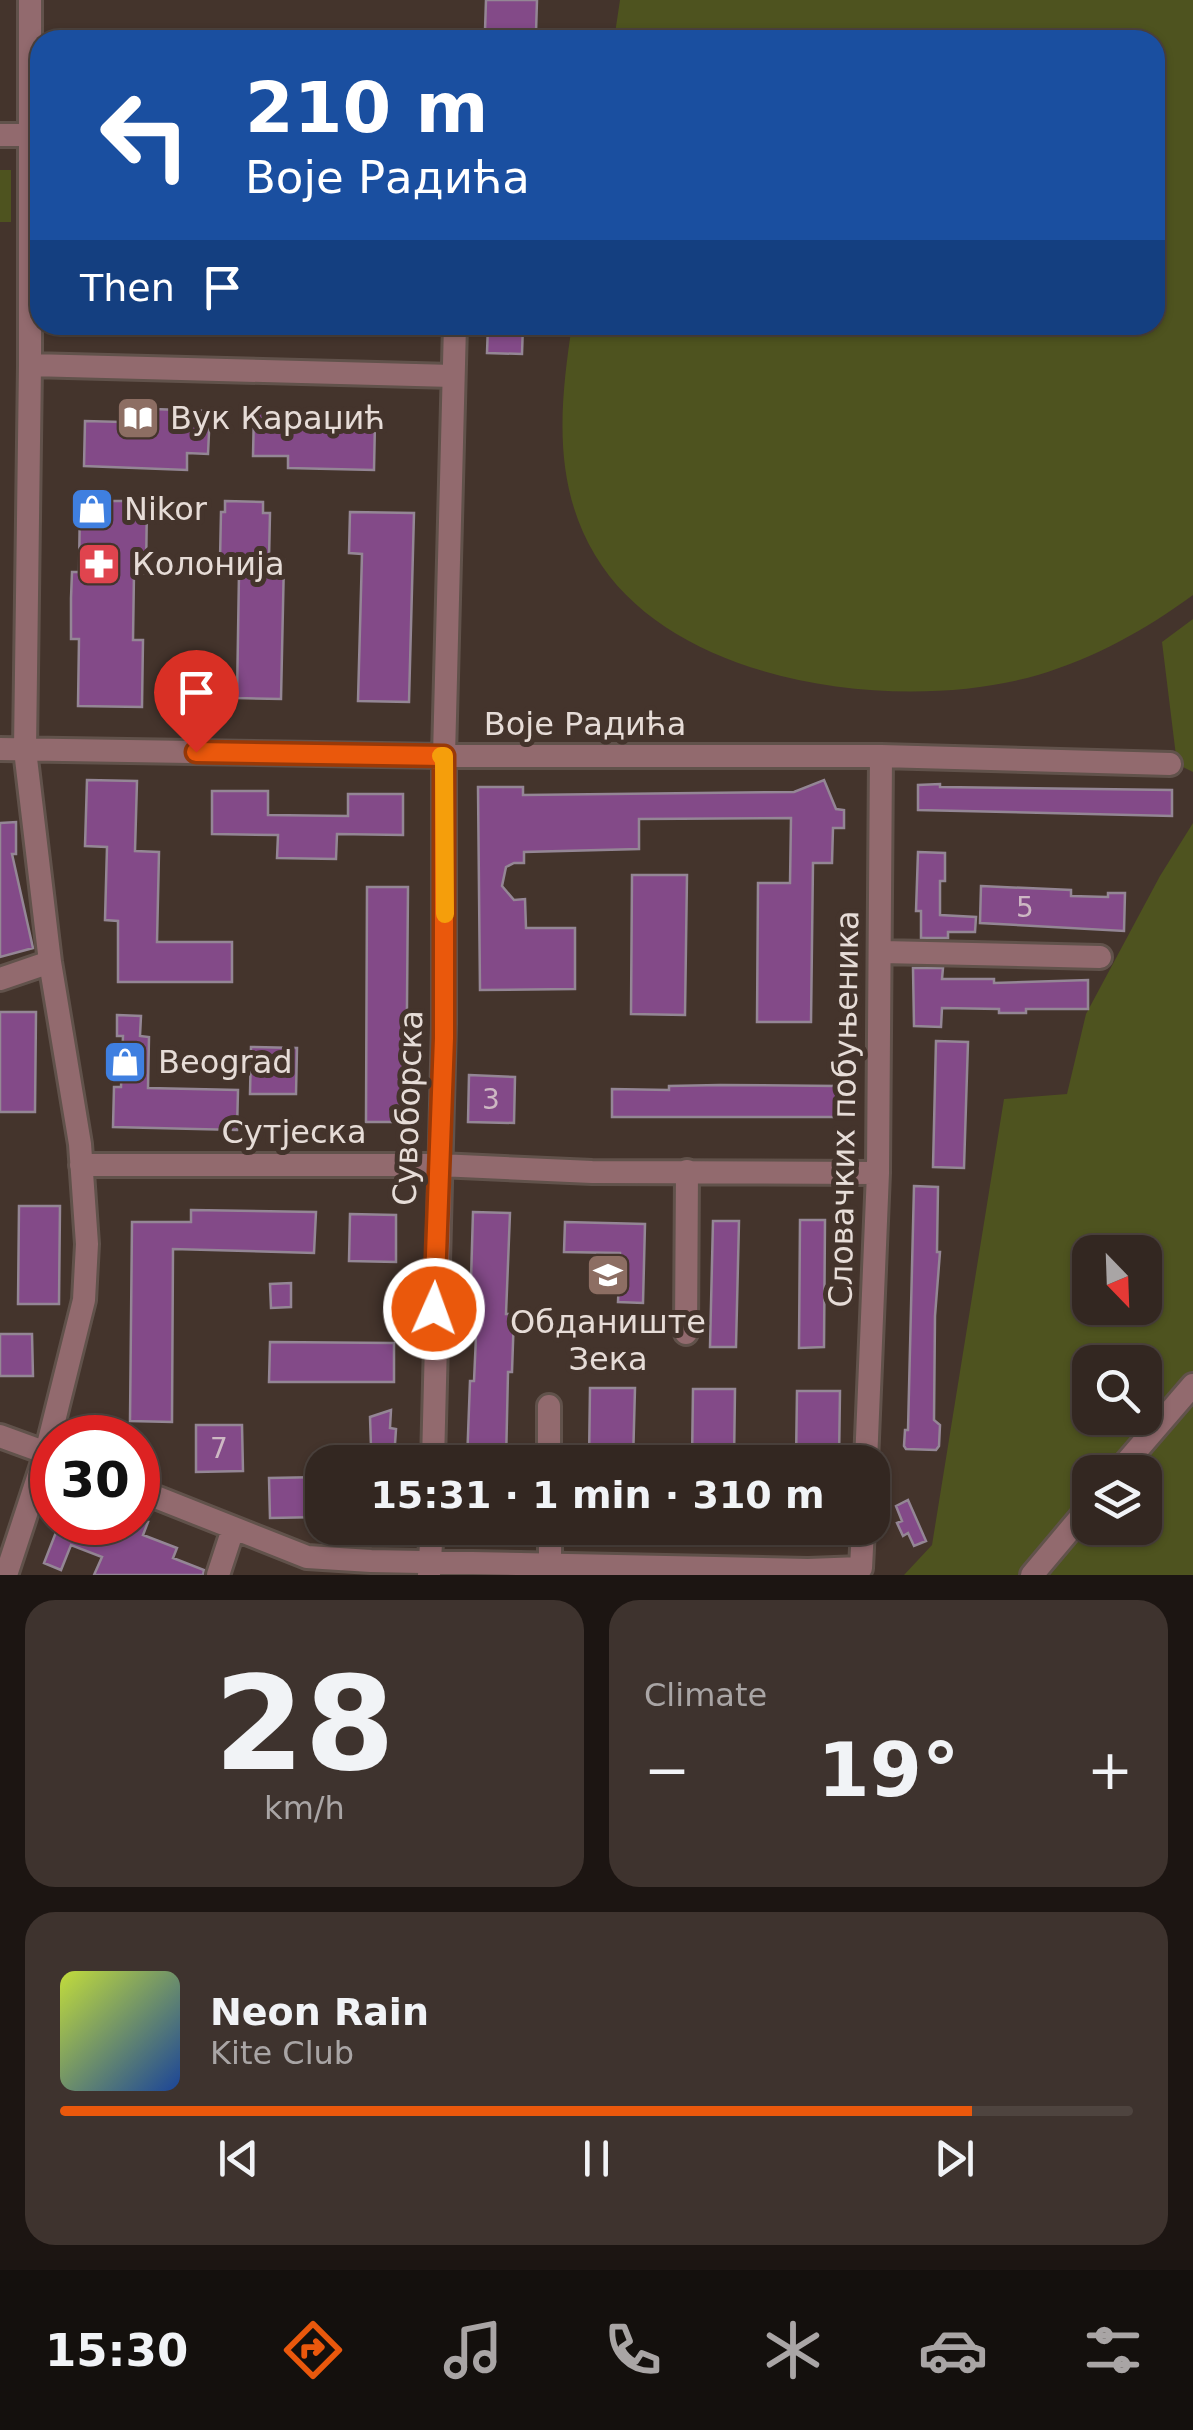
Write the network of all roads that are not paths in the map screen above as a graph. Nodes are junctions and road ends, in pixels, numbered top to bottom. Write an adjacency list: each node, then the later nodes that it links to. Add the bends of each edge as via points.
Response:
1 (30, 0): 2 (street)
2 (31, 30)
3 (0, 134): 4 (street)
4 (30, 135)
5 (31, 335): 7 (street)
6 (455, 335): 8 (street, Сувоборска)
7 (30, 366): 8 (street); 10 (street)
8 (453, 376): 11 (street, Сувоборска)
9 (0, 750): 10 (street, Воје Радића)
10 (25, 750): 11 (street, Воје Радића); 16 (street)
11 (444, 756): 12 (street, Воје Радића); 19 (street, Сувоборска)
12 (881, 756): 13 (street, Воје Радића); 14 (street, Словачких побуњеника)
13 (1170, 764)
14 (882, 952): 15 (street); 21 (street, Словачких побуњеника)
15 (1100, 957)
16 (50, 962): 17 (street); 18 (street)
17 (0, 980)
18 (82, 1165): 19 (street, Сутјеска); 25 (street, via 84,1300)
19 (439, 1165): 20 (street, Сутјеска); 27 (street, Сувоборска)
20 (687, 1170): 21 (street, Сутјеска); 22 (street)
21 (878, 1173): 29 (street, Словачких побуњеника)
22 (686, 1333)
23 (1193, 1384): 31 (street)
24 (548, 1406): 28 (street)
25 (59, 1415)
26 (0, 1436): 30 (street)
27 (433, 1445)
28 (549, 1445)
29 (867, 1445)
30 (30, 1447)
31 (1132, 1455)
32 (160, 1499): 35 (street)
33 (30, 1509): 40 (street)
34 (1072, 1527): 42 (street)
35 (233, 1528): 39 (street, via 307,1557); 41 (street)
36 (550, 1545): 38 (street)
37 (862, 1545): 38 (street, via 861,1568)
38 (550, 1564): 39 (street)
39 (430, 1568)
40 (6, 1575)
41 (218, 1575)
42 (1032, 1575)

